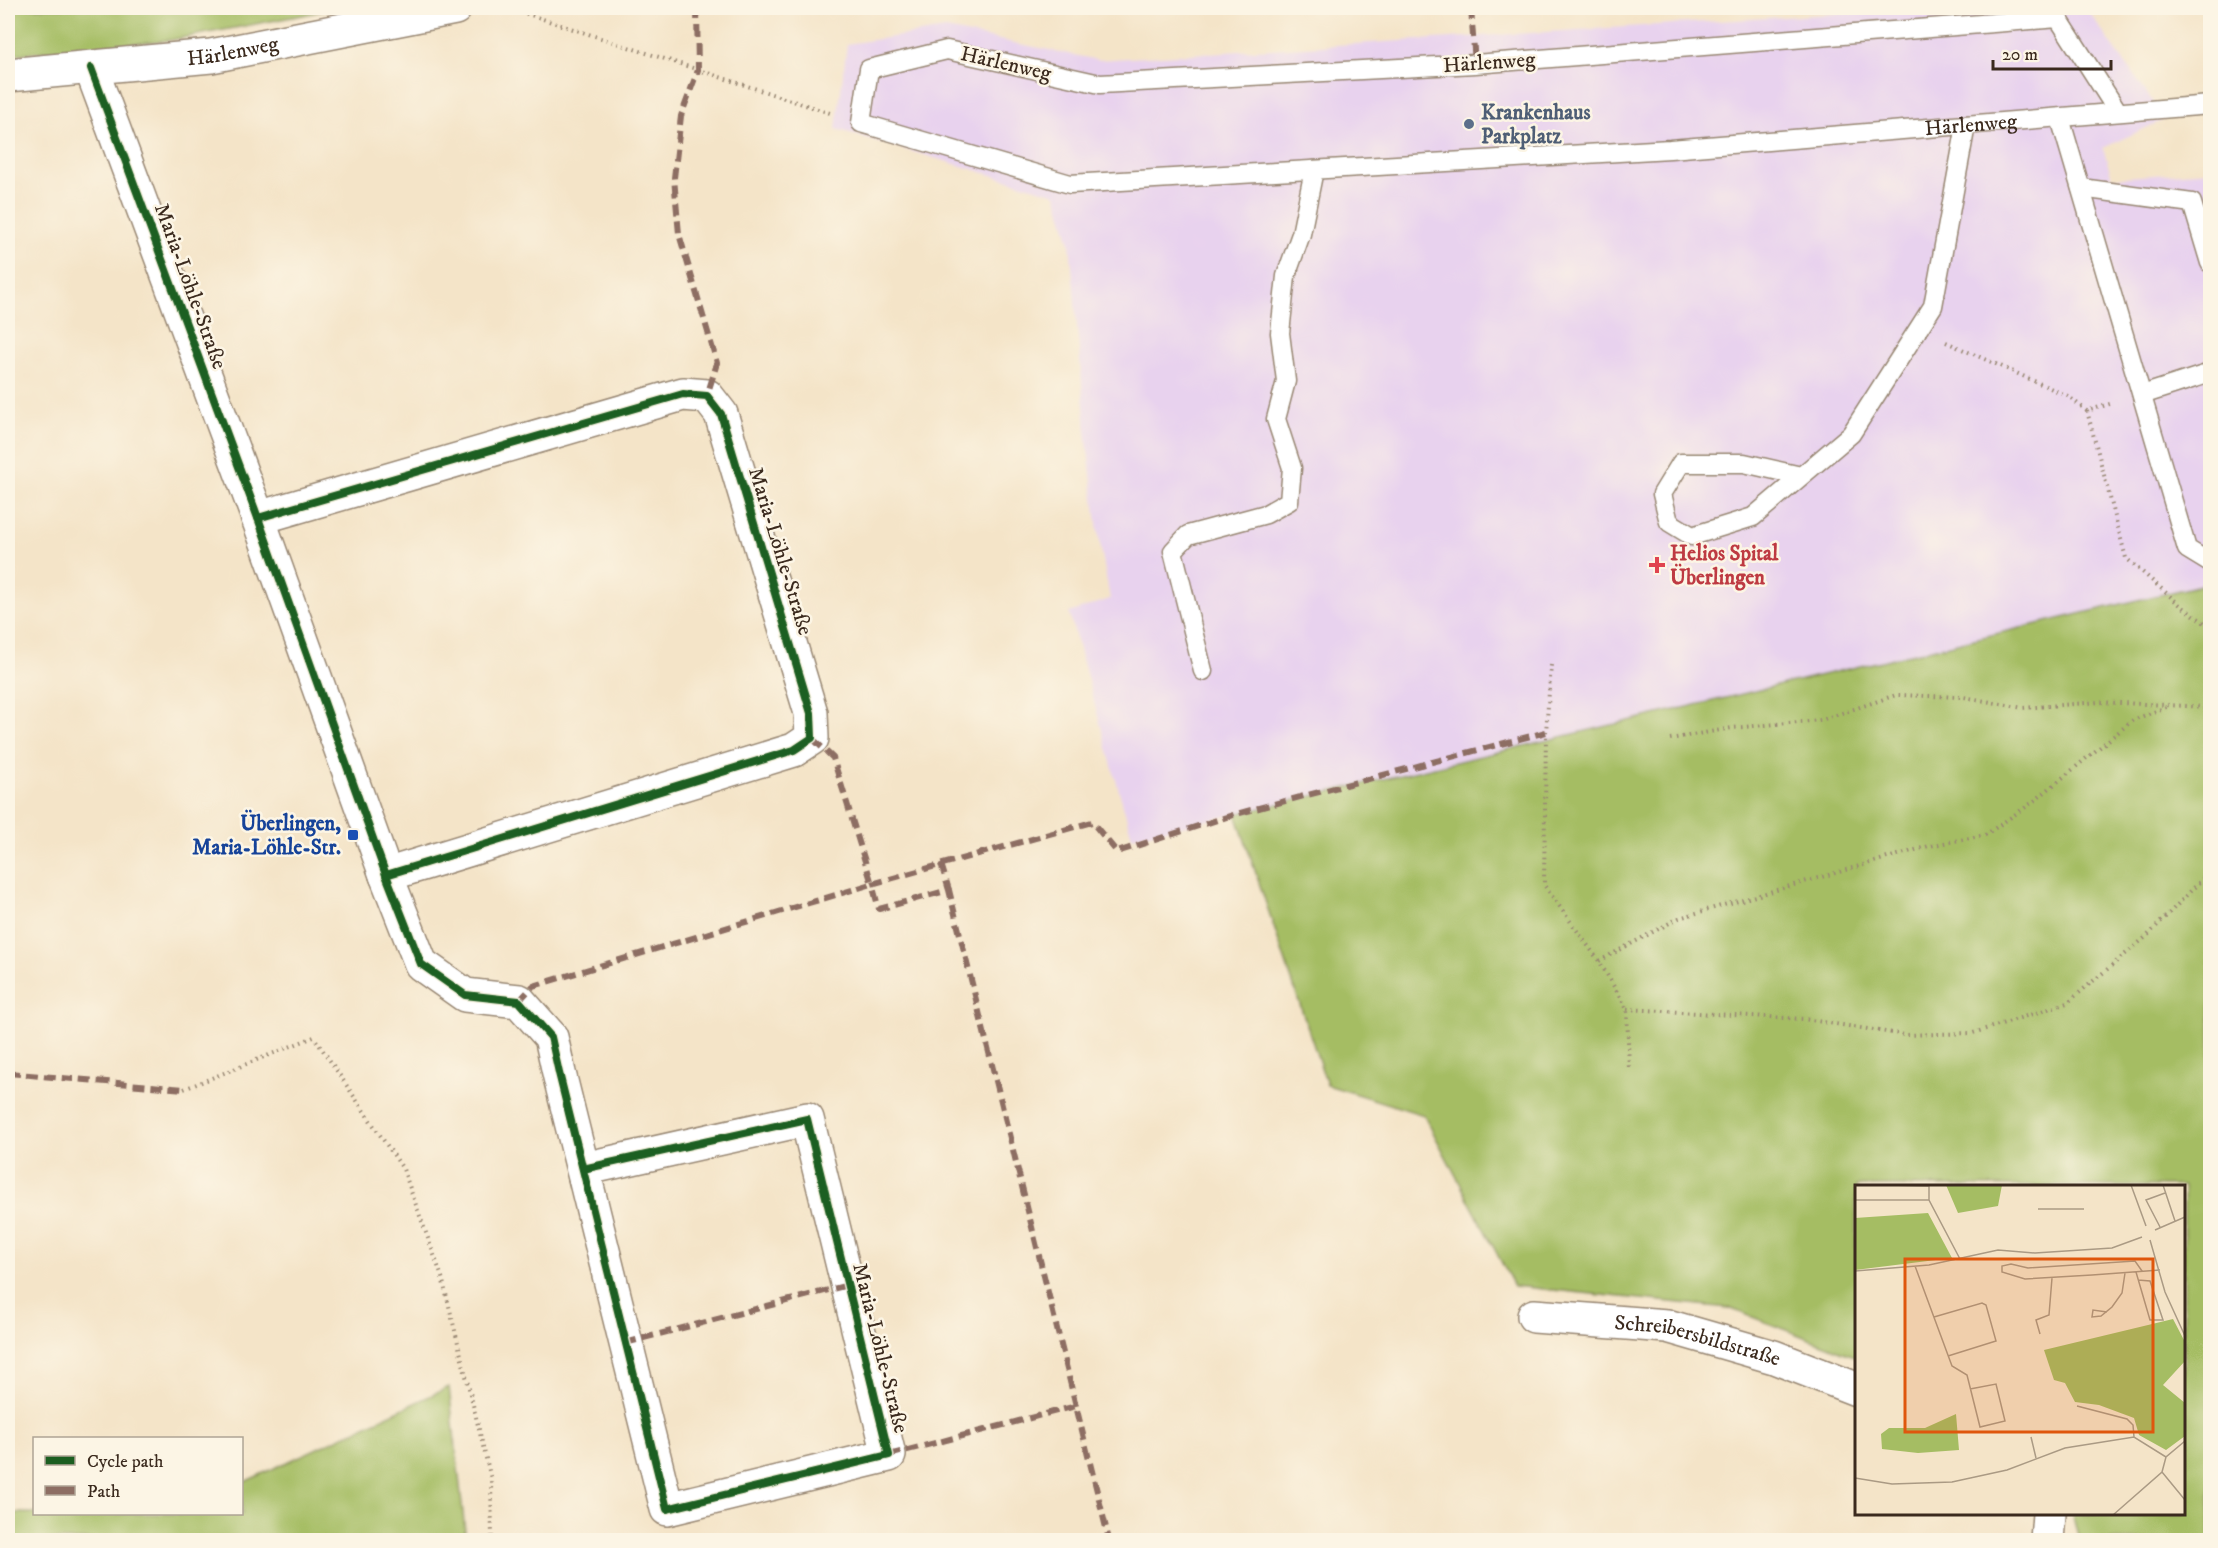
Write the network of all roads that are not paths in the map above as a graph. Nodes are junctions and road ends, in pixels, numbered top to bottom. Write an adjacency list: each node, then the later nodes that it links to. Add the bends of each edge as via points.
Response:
1 (455, 8): 2 (street, Härlenweg, via 211,56)
2 (91, 68): 3 (street, Härlenweg); 14 (street, Maria-Löhle-Straße)
3 (8, 75)
4 (2211, 105): 5 (lane, Härlenweg)
5 (2118, 112): 6 (lane, Härlenweg); 8 (lane, Härlenweg, via 2058,18 1475,64 1100,84 947,50 869,69 861,123 1070,184)
6 (2060, 118): 7 (lane, Härlenweg); 9 (lane)
7 (1966, 125): 8 (lane, Härlenweg, via 1670,149); 13 (lane, via 1934,306 1851,434)
8 (1314, 170): 16 (lane, via 1301,234 1286,276 1280,333 1286,381 1276,419 1292,468 1289,501 1266,514 1188,535 1173,551)
9 (2081, 188): 10 (lane, via 2192,203); 12 (lane)
10 (2211, 263)
11 (2211, 373): 12 (lane)
12 (2142, 395): 15 (lane, via 2187,549)
13 (1801, 476): 13 (lane, via 1753,517 1692,536 1668,522 1662,494 1681,463 1744,463)
14 (258, 518): 17 (street, Maria-Löhle-Straße); 17 (street, Maria-Löhle-Straße, via 683,394 707,396 721,414 811,713 812,738 794,750)
15 (2211, 563)
16 (1203, 671)
17 (386, 875): 18 (street, Maria-Löhle-Straße, via 421,964 465,995 519,1001 551,1037)
18 (583, 1169): 18 (street, Maria-Löhle-Straße, via 667,1509 889,1455 807,1119)
19 (1534, 1316): 20 (street, Schreibersbildstraße, via 1667,1326 1774,1357)
20 (1855, 1388)
21 (2049, 1515): 22 (street)
22 (2047, 1540)

